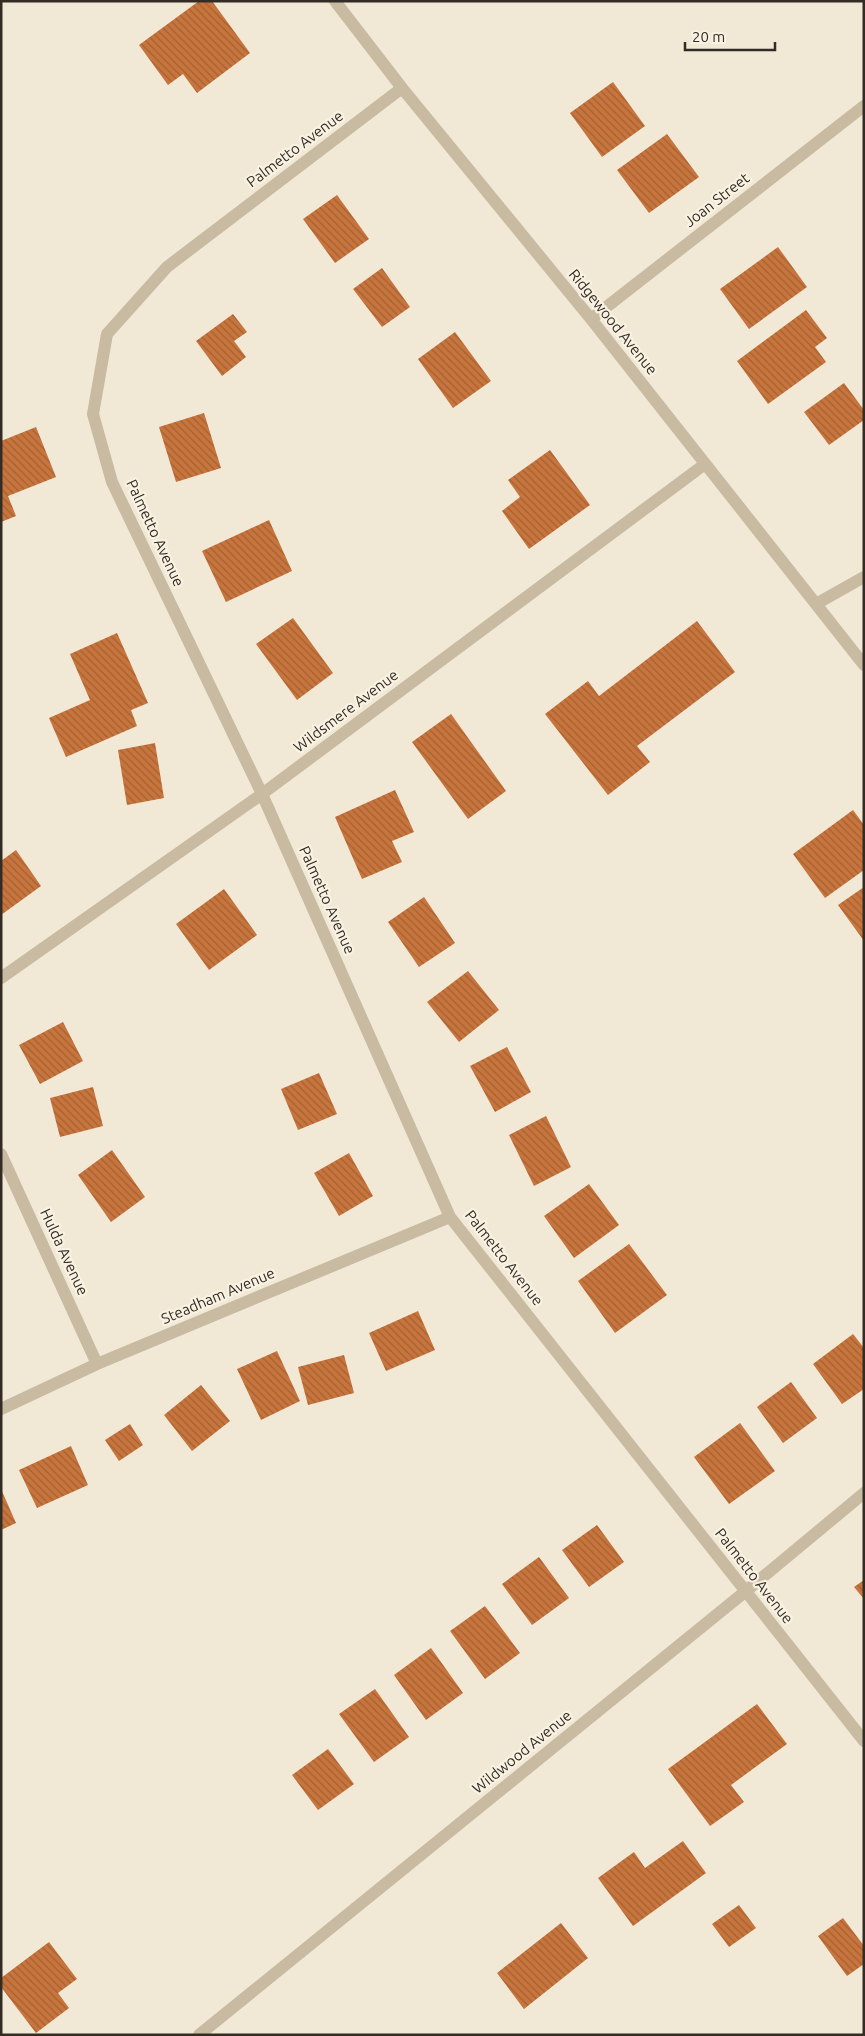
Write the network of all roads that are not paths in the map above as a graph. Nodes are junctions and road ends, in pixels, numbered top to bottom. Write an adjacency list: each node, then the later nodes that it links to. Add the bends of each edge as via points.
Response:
1 (335, 1): 2 (street, Ridgewood Avenue)
2 (402, 88): 4 (street, Ridgewood Avenue); 9 (street, Palmetto Avenue, via 167,266 107,334 94,414 112,482)
3 (864, 106): 4 (street, Joan Street)
4 (591, 319): 5 (street, Ridgewood Avenue)
5 (705, 464): 7 (street, Ridgewood Avenue); 9 (street, Wildsmere Avenue)
6 (864, 577): 7 (street)
7 (816, 604): 8 (street, Ridgewood Avenue)
8 (864, 664)
9 (262, 794): 10 (street, Wildsmere Avenue); 12 (street, Palmetto Avenue)
10 (1, 978)
11 (1, 1154): 13 (street, Hulda Avenue)
12 (450, 1217): 13 (street, Steadham Avenue); 16 (street, Palmetto Avenue)
13 (97, 1364): 14 (street, Steadham Avenue)
14 (1, 1409)
15 (864, 1493): 16 (street, Wildwood Avenue)
16 (746, 1591): 17 (street, Palmetto Avenue); 18 (street, Wildwood Avenue)
17 (864, 1741)
18 (200, 2035)

